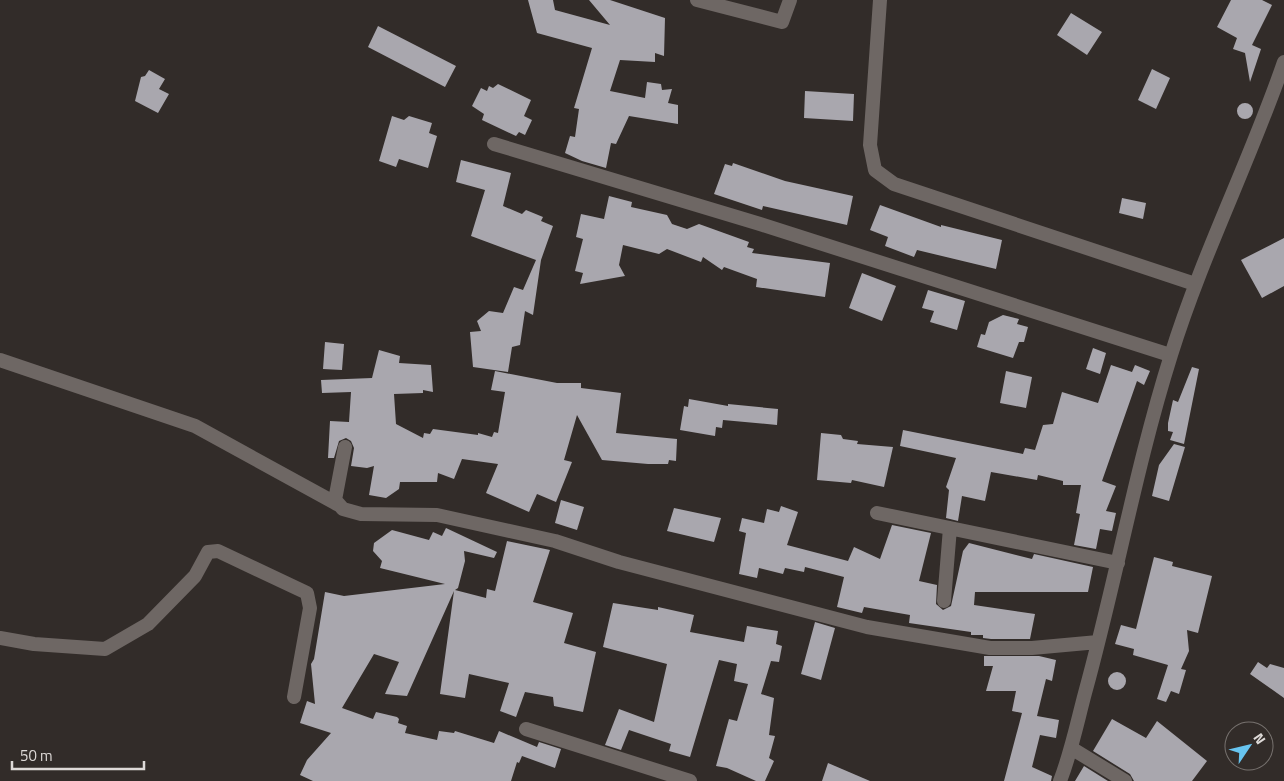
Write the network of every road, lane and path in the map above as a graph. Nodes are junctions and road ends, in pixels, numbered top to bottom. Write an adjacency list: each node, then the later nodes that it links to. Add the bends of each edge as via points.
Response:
1 (697, 0): 2 (street, via 782,22)
2 (790, 0)
3 (880, 0): 6 (street, via 870,145 875,170 894,184)
4 (1284, 62): 6 (street)
5 (494, 144): 7 (street, via 760,224)
6 (1195, 284): 7 (street)
7 (1170, 355): 13 (street)
8 (0, 360): 10 (street, via 195,426)
9 (345, 447): 10 (street, via 335,500)
10 (337, 504): 16 (street, via 361,514 437,515 499,528 867,627 990,648)
11 (878, 513): 12 (street)
12 (950, 528): 13 (street); 14 (street)
13 (1118, 563): 16 (street)
14 (944, 601)
15 (0, 638): 17 (street, via 34,644 105,648 148,624 195,576 208,552 218,551 307,592 310,608)
16 (1098, 642): 19 (street)
17 (294, 697)
18 (526, 729): 20 (street)
19 (1071, 748): 21 (street); 22 (street)
20 (690, 781)
21 (1060, 781)
22 (1125, 781)

